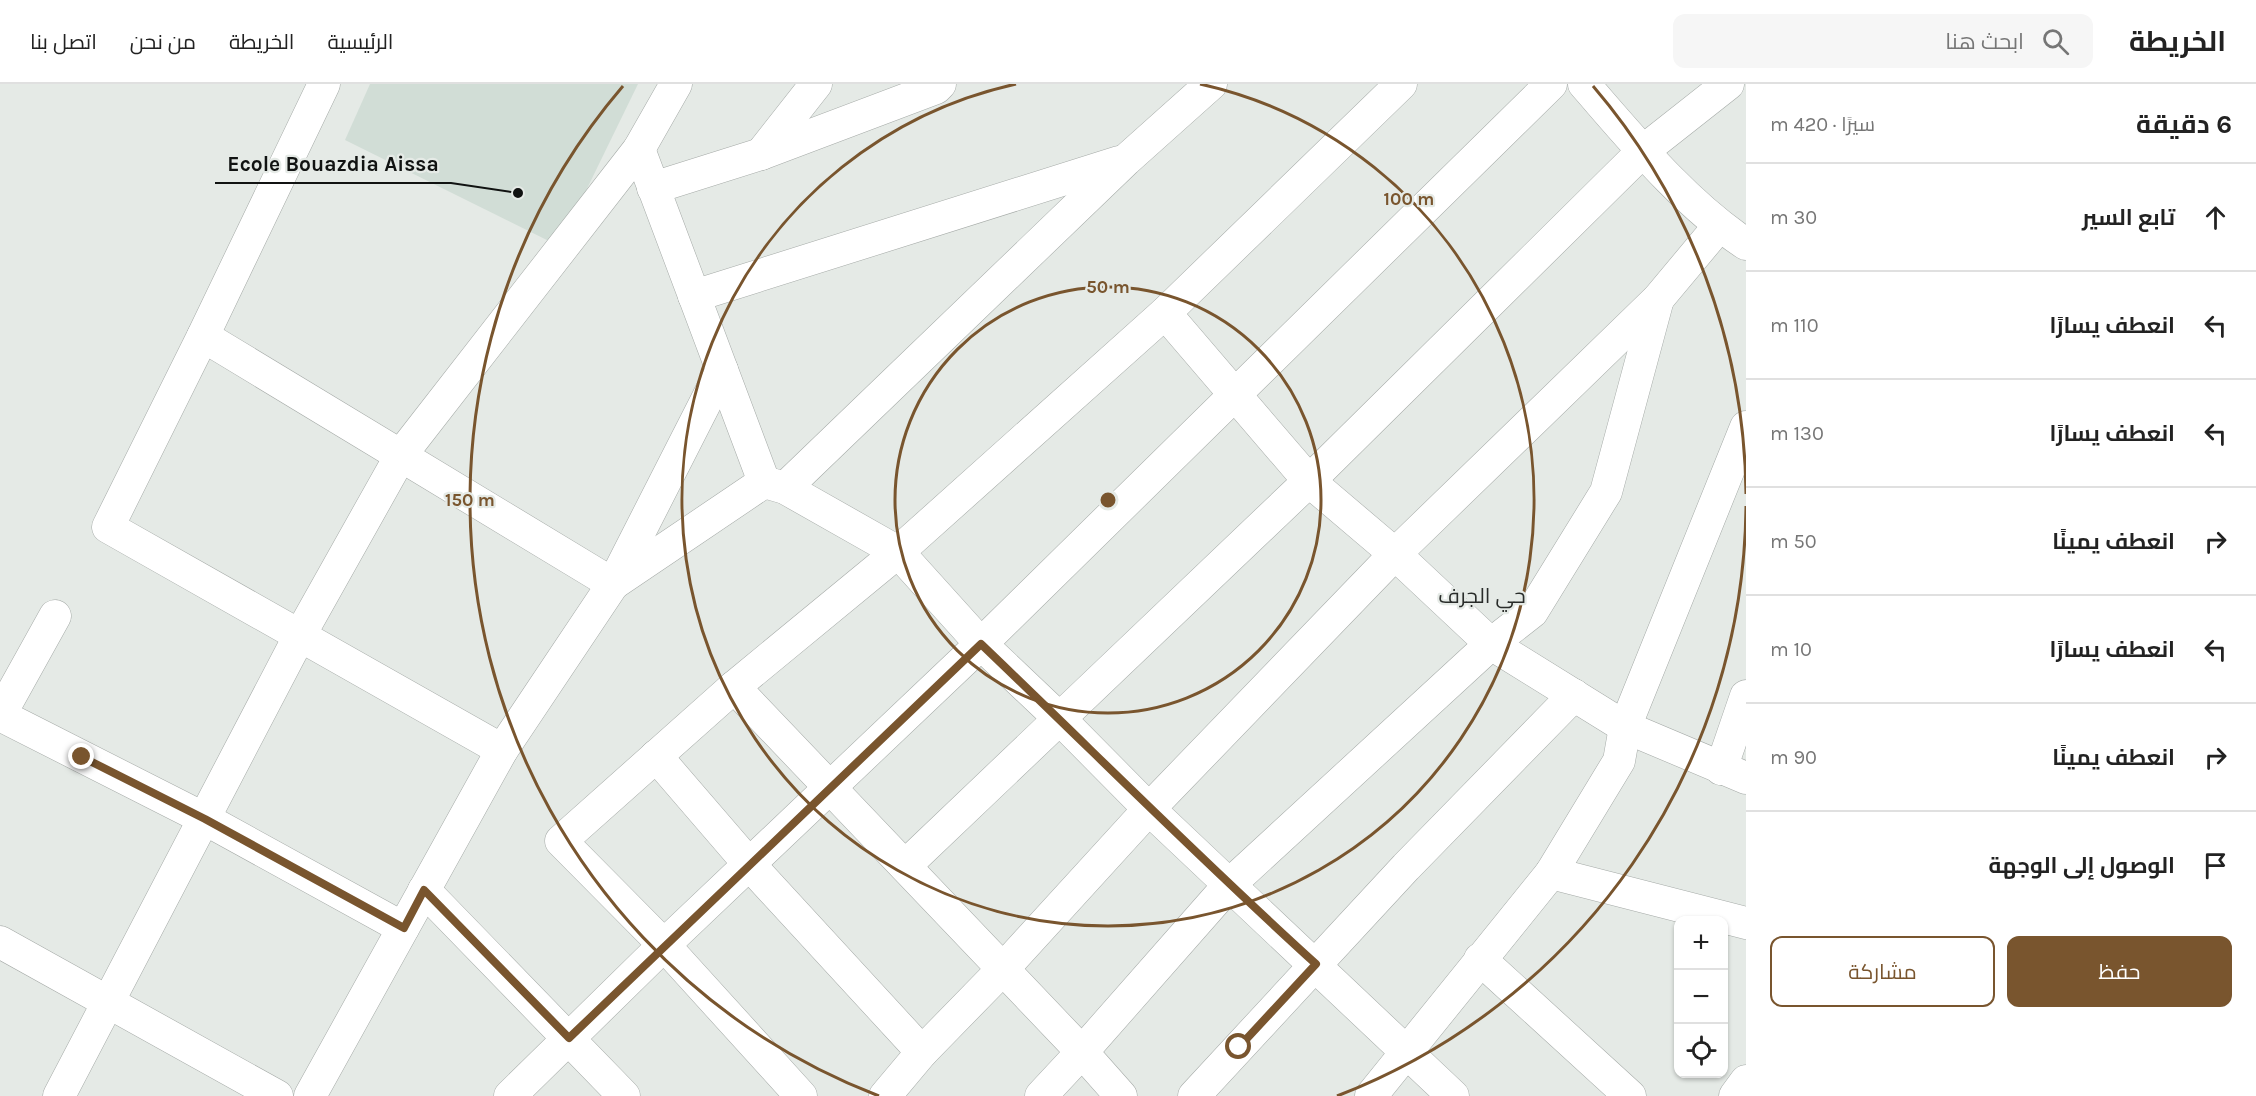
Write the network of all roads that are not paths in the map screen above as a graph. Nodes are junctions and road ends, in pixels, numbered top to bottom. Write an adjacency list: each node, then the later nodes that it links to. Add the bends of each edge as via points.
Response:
1 (324, 84): 20 (street)
2 (676, 84): 10 (street)
3 (816, 84): 12 (street)
4 (1211, 84): 13 (street)
5 (1401, 84): 19 (street)
6 (1551, 84): 22 (street)
7 (1584, 84): 11 (street)
8 (1728, 84): 11 (street)
9 (942, 85): 12 (street)
10 (639, 149): 14 (street); 24 (street)
11 (1643, 151): 15 (street); 25 (street)
12 (761, 154): 14 (street)
13 (1126, 160): 17 (street); 26 (street)
14 (653, 188): 17 (street)
15 (1719, 226): 16 (street); 18 (street)
16 (1746, 244)
17 (694, 296): 21 (street)
18 (1658, 299): 28 (street); 33 (street, via 1606,492 1532,612)
19 (1165, 314): 22 (street); 27 (street)
20 (203, 336): 24 (street); 31 (street, via 108,527)
21 (722, 370): 26 (street); 29 (street)
22 (1234, 394): 25 (street); 32 (street)
23 (1746, 427): 39 (street)
24 (401, 455): 29 (street); 31 (street)
25 (1309, 481): 28 (street); 38 (street)
26 (774, 485): 27 (street); 29 (street)
27 (898, 552): 32 (street); 34 (street)
28 (1395, 554): 33 (street); 44 (street)
29 (613, 584): 40 (street)
30 (55, 616): 37 (street)
31 (300, 635): 40 (street); 45 (street)
32 (981, 644): 38 (street); 43 (street)
33 (1491, 644): 35 (street); 49 (street)
34 (734, 687): 41 (street); 43 (street)
35 (1574, 695): 39 (street); 56 (street)
36 (1746, 696): 42 (street)
37 (0, 715): 45 (street)
38 (1060, 719): 44 (street); 47 (street)
39 (1625, 727): 42 (street); 48 (street, via 1619,761)
40 (502, 750): 50 (street)
41 (656, 756): 46 (street); 54 (street, via 561,841)
42 (1734, 774)
43 (830, 788): 46 (street); 47 (street)
44 (1149, 809): 49 (street); 57 (street)
45 (205, 819): 52 (street); 58 (street)
46 (749, 864): 54 (street); 60 (street)
47 (905, 866): 57 (street)
48 (1551, 873): 51 (street); 55 (street)
49 (1229, 885): 56 (street); 61 (street)
50 (424, 890): 52 (street); 59 (street)
51 (1746, 923)
52 (404, 928): 66 (street)
53 (0, 942): 58 (street)
54 (664, 945): 59 (street); 69 (street)
55 (1480, 959): 62 (street); 76 (street)
56 (1316, 964): 62 (street); 73 (street)
57 (1003, 969): 60 (street); 61 (street)
58 (108, 1003): 64 (street); 65 (street)
59 (569, 1038): 67 (street); 68 (street)
60 (922, 1052): 70 (street)
61 (1082, 1052): 71 (street); 72 (street)
62 (1408, 1052): 74 (street); 75 (street)
63 (1746, 1081): 77 (street)
64 (59, 1096)
65 (277, 1096)
66 (310, 1096)
67 (510, 1096)
68 (624, 1096)
69 (801, 1096)
70 (885, 1096)
71 (1041, 1096)
72 (1121, 1096)
73 (1194, 1096)
74 (1371, 1096)
75 (1453, 1096)
76 (1630, 1096)
77 (1735, 1096)

